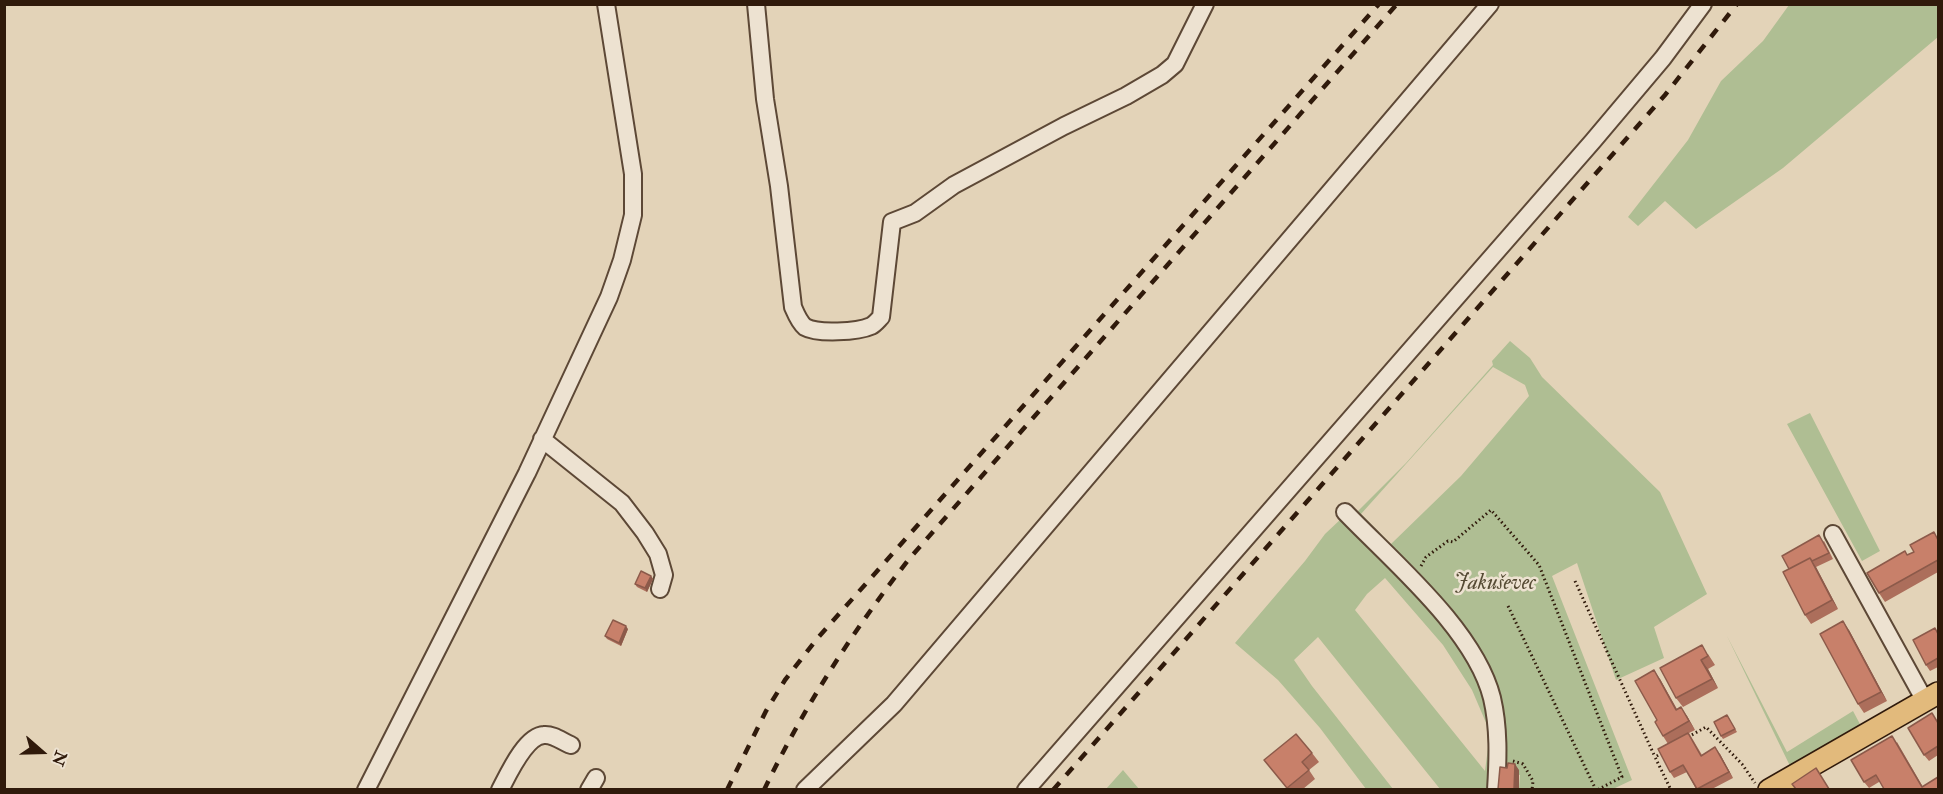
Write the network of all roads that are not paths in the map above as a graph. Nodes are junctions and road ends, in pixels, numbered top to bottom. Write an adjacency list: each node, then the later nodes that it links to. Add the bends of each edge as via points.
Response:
1 (606, 4): 6 (street, via 633,174 633,215 609,297)
2 (756, 4): 3 (street, via 793,307 805,327 816,331 863,329 881,317 891,222 915,213 954,185 1162,75 1174,64)
3 (1205, 4)
4 (1490, 4): 15 (street, via 894,704)
5 (1703, 4): 16 (street, via 1578,159)
6 (542, 439): 9 (street, via 622,503 658,555 664,575); 13 (street)
7 (1345, 512): 17 (street, via 1441,610 1482,672 1497,724 1501,759)
8 (1833, 534): 10 (street)
9 (660, 589)
10 (1931, 697): 12 (main road)
11 (571, 745): 14 (street, via 546,734 537,736 527,745)
12 (1763, 788)
13 (366, 789)
14 (500, 789)
15 (805, 789)
16 (1026, 789)
17 (1496, 789)

